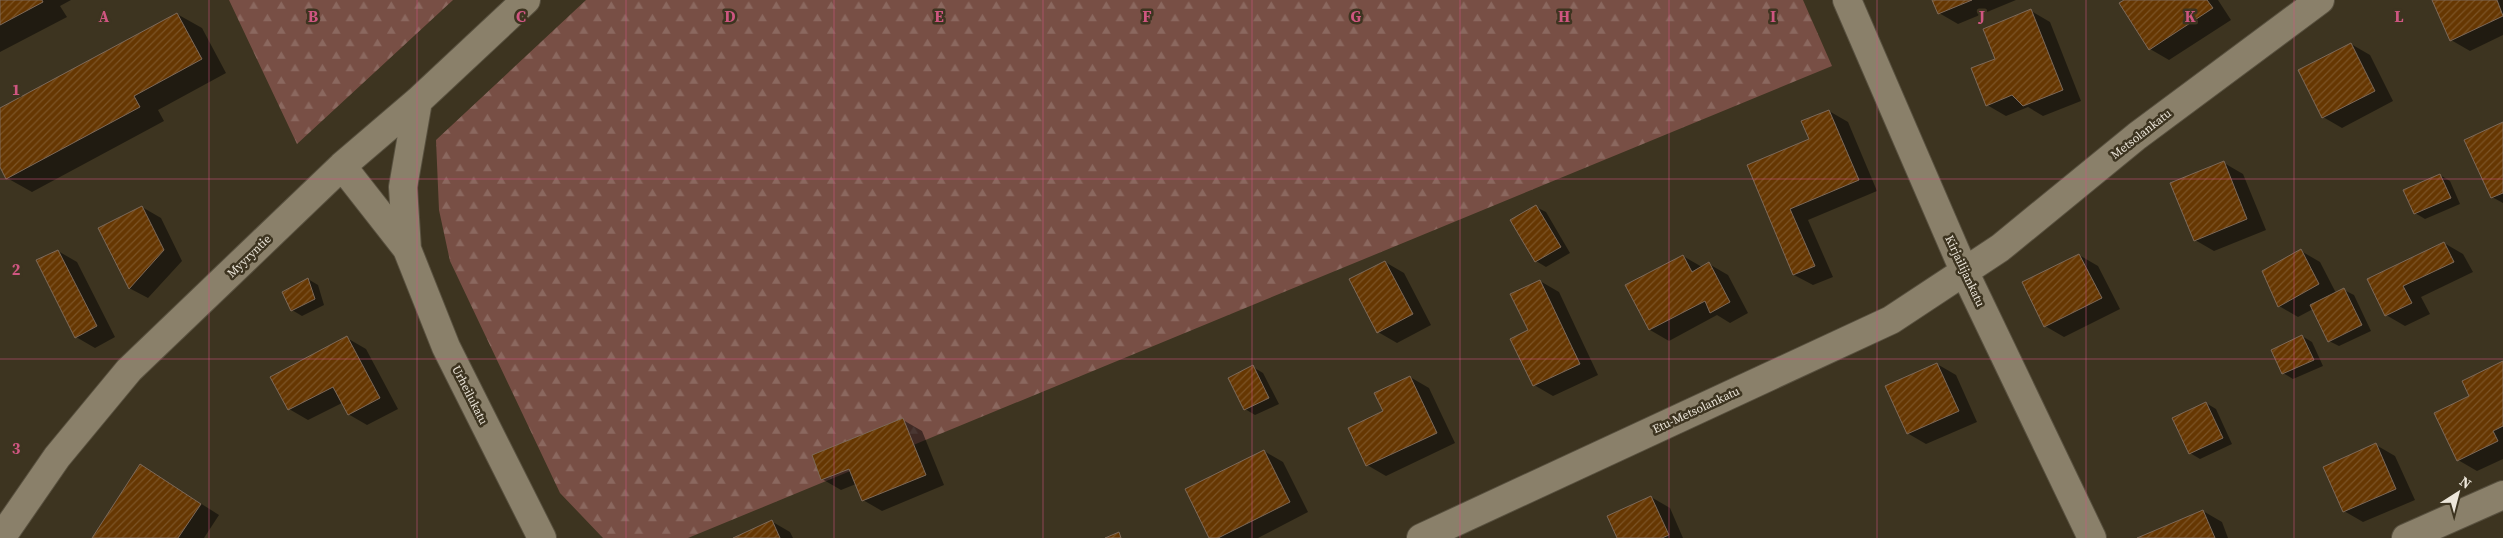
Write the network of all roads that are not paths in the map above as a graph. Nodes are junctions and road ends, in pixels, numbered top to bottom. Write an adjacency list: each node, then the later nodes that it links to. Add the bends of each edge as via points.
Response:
1 (526, 0): 4 (street, Myyryntie)
2 (1847, 0): 7 (street, Kirjailijankatu)
3 (2320, 0): 7 (street, Metsolankatu, via 2137,136)
4 (418, 101): 5 (street, Myyryntie); 6 (street, Urheilukatu, via 403,187)
5 (342, 166): 6 (street, Urheilukatu); 9 (street, Myyryntie, via 129,370 57,457)
6 (407, 249): 10 (street, Urheilukatu, via 446,348)
7 (1965, 273): 11 (street, Etu-Metsolankatu, via 1891,320); 12 (street, Kirjailijankatu)
8 (2503, 495): 13 (street)
9 (1, 538)
10 (542, 538)
11 (1421, 538)
12 (2092, 538)
13 (2406, 538)

